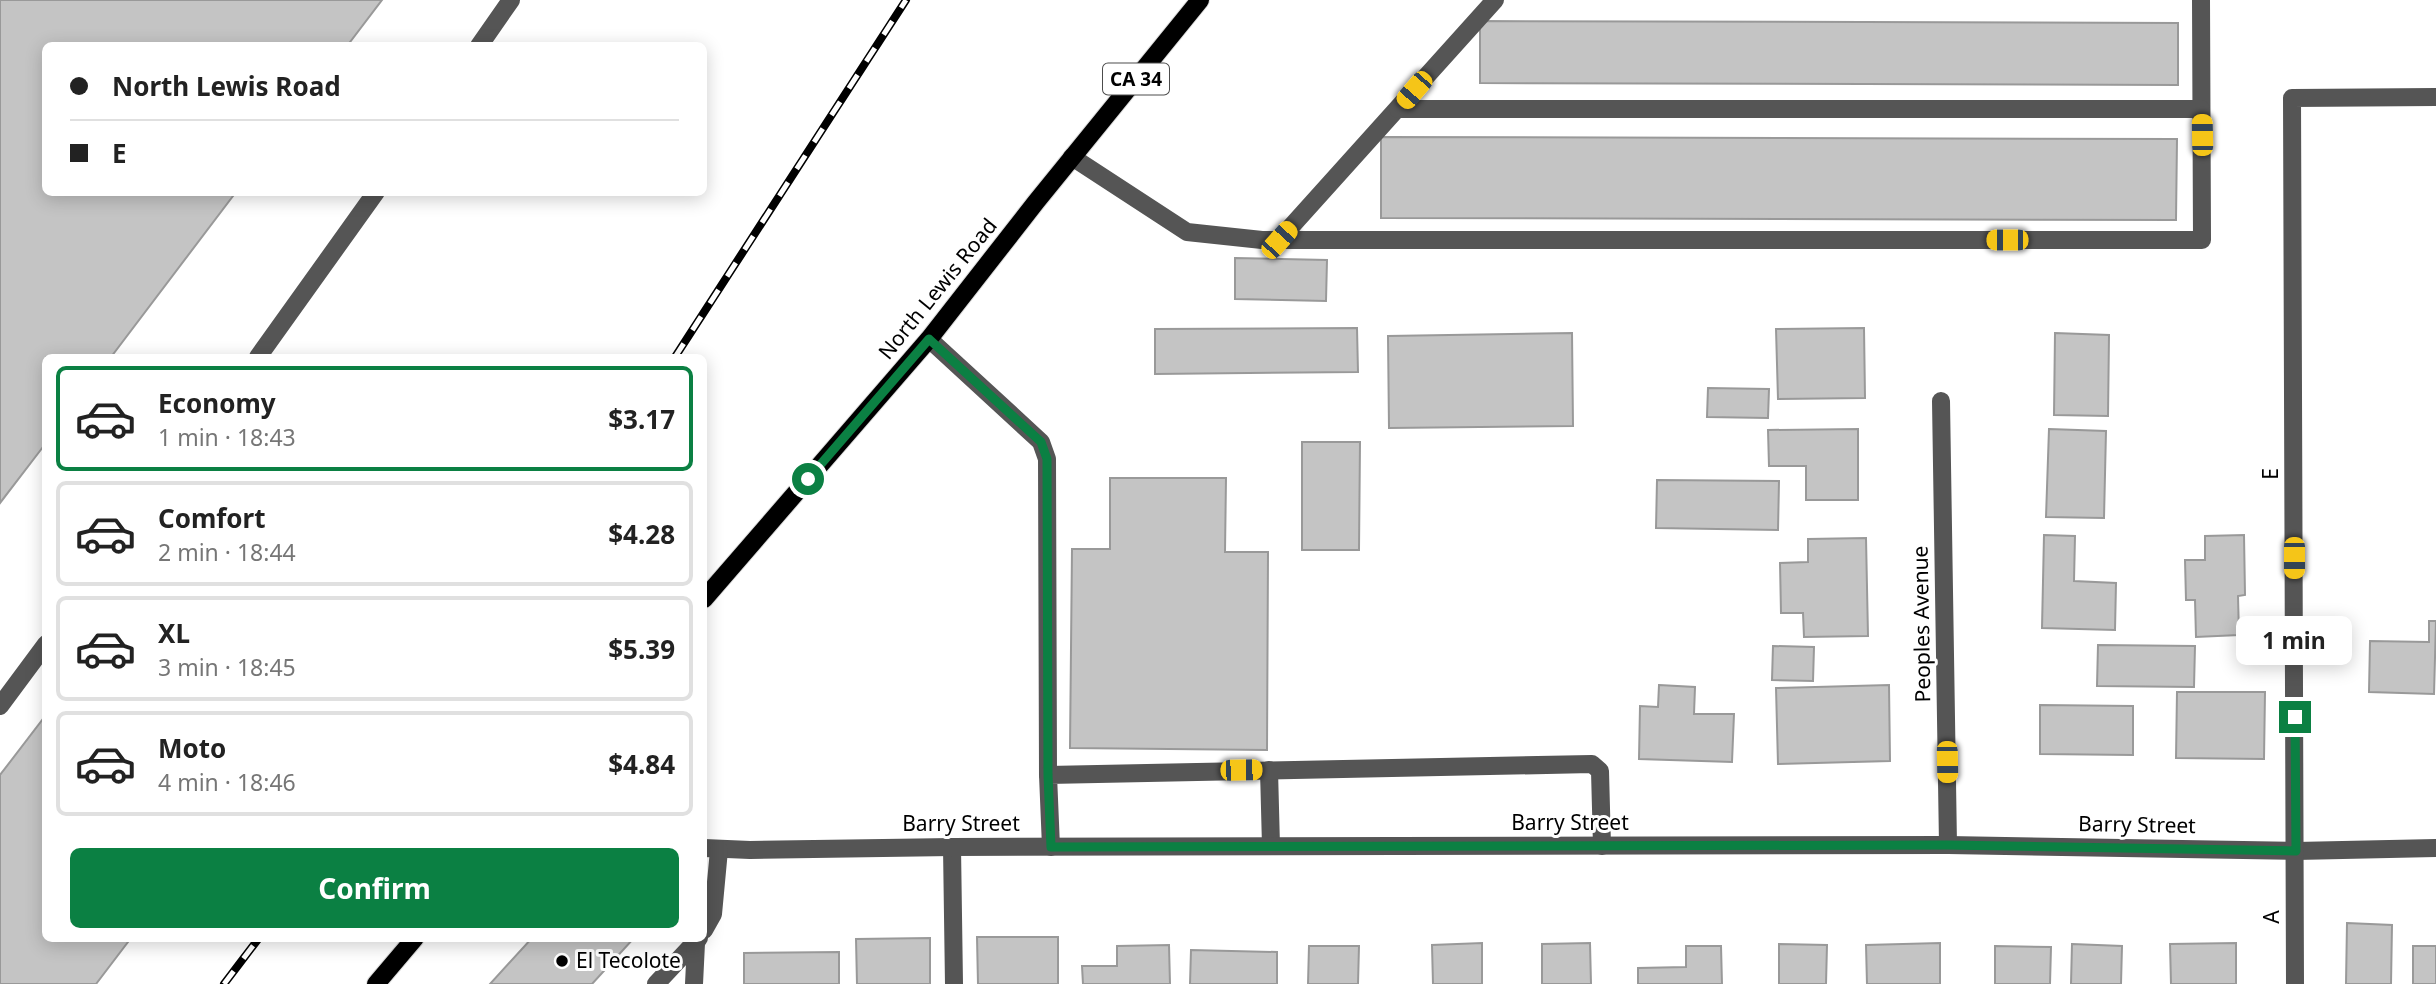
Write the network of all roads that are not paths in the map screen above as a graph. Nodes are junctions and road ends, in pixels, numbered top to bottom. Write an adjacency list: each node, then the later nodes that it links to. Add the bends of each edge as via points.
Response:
1 (511, 0): 5 (street)
2 (1200, 0): 9 (main road, North Lewis Road / CA 34)
3 (1495, 0): 7 (street)
4 (2201, 0): 8 (street)
5 (482, 42)
6 (2436, 97): 27 (street, E, via 2292,98)
7 (1398, 109): 8 (street); 11 (street)
8 (2201, 109): 11 (street, via 2202,240)
9 (1072, 157): 11 (street, via 1187,232); 12 (main road, North Lewis Road / CA 34)
10 (373, 196): 13 (street)
11 (1279, 240)
12 (929, 339): 15 (main road, North Lewis Road / CA 34); 19 (street, via 1041,442 1047,459)
13 (260, 354)
14 (1941, 401): 20 (street, Peoples Avenue)
15 (707, 597)
16 (42, 649): 17 (street)
17 (0, 706)
18 (1269, 770): 19 (street); 21 (street); 22 (street, via 1592,764 1600,771)
19 (1048, 775): 24 (street)
20 (1948, 845): 22 (street, Barry Street); 27 (street, Barry Street)
21 (1271, 846): 22 (street, Barry Street); 24 (street, Barry Street)
22 (1602, 846)
23 (952, 847): 24 (street, Barry Street); 26 (street, Barry Street); 35 (street)
24 (1051, 847)
25 (2436, 848): 27 (street, Barry Street)
26 (711, 849): 28 (street, via 713,914)
27 (2296, 851): 36 (street, A)
28 (707, 924)
29 (412, 942): 32 (main road)
30 (694, 942): 33 (street)
31 (698, 942): 34 (street)
32 (376, 984)
33 (656, 984)
34 (694, 984)
35 (954, 984)
36 (2295, 984)

